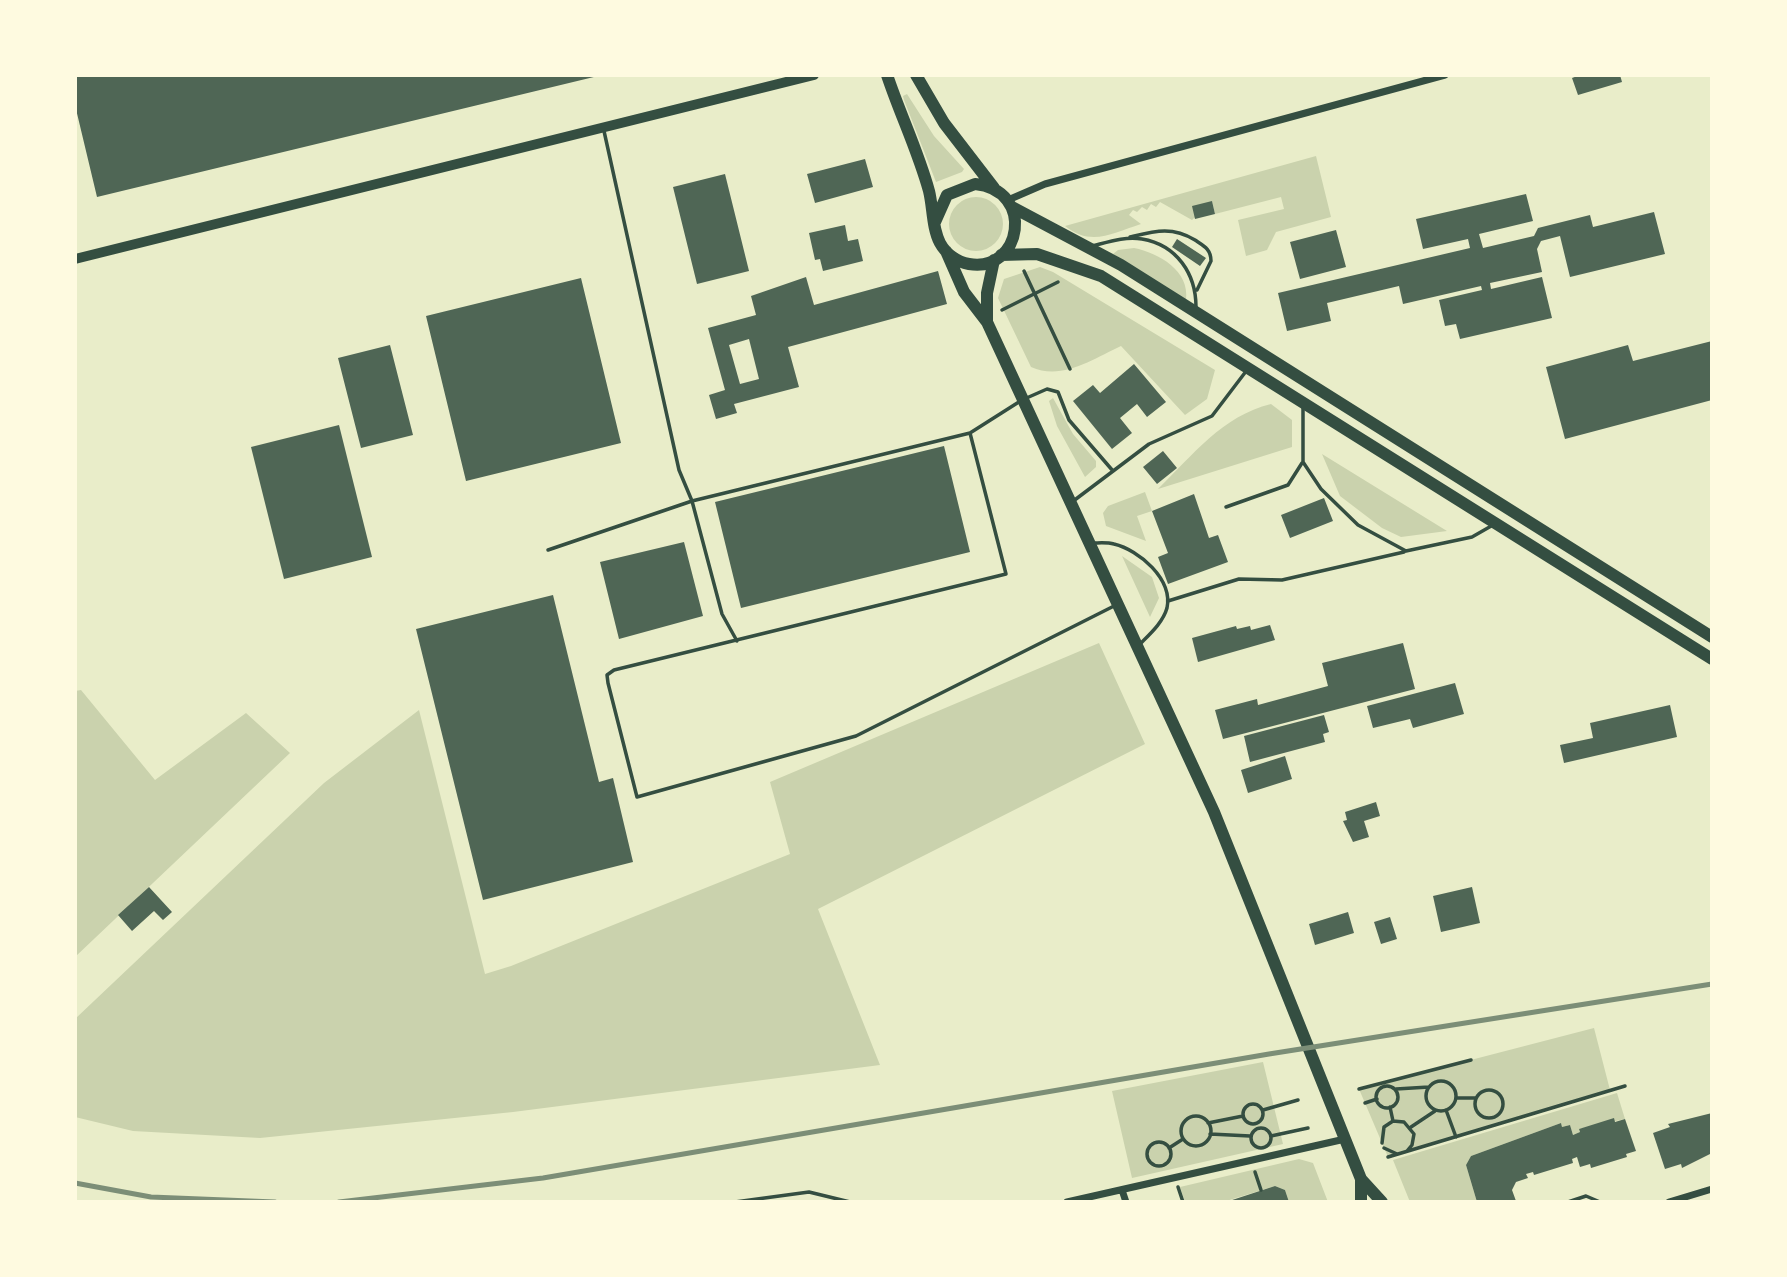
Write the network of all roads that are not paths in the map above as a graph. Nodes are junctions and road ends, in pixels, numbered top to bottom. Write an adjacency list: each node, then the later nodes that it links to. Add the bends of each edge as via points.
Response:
1 (814, 75): 5 (main road)
2 (887, 75): 9 (main road, via 924,176)
3 (916, 75): 7 (main road, via 944,123)
4 (1445, 75): 8 (street, via 1045,184)
5 (798, 77): 6 (main road)
6 (603, 129): 14 (main road); 24 (lane, via 679,470)
7 (994, 188): 8 (main road); 9 (main road, via 975,184 955,189 941,203)
8 (1010, 203): 11 (main road); 13 (main road, via 1015,233)
9 (935, 222): 12 (main road, via 937,238)
10 (1122, 239): 11 (lane); 15 (lane, via 1142,239 1172,253 1186,267); 15 (lane, via 1168,229 1206,247 1210,266)
11 (1089, 247): 16 (main road)
12 (946, 251): 13 (main road, via 968,264); 17 (main road, via 964,292)
13 (998, 257): 17 (main road, via 987,293); 18 (main road, via 1037,254 1101,276)
14 (75, 259)
15 (1196, 292): 16 (lane)
16 (1196, 313): 33 (main road)
17 (987, 322): 19 (main road)
18 (1250, 367): 20 (main road); 23 (lane, via 1212,416 1149,443)
19 (1022, 400): 21 (lane); 23 (lane, via 1054,389 1069,420); 25 (main road)
20 (1303, 401): 22 (lane); 27 (main road)
21 (970, 433): 24 (lane); 34 (lane, via 1006,574)
22 (1303, 462): 26 (lane, via 1288,485); 30 (lane, via 1339,510)
23 (1113, 471): 25 (lane)
24 (692, 501): 29 (lane); 34 (lane, via 722,614)
25 (1070, 503): 28 (main road)
26 (1226, 507)
27 (1494, 524): 30 (lane, via 1472,537); 36 (main road)
28 (1089, 543): 31 (lane, via 1115,544 1143,557 1159,576); 32 (main road)
29 (548, 550)
30 (1406, 551): 31 (lane, via 1282,580 1240,579)
31 (1168, 601): 35 (lane, via 1159,624)
32 (1118, 604): 34 (lane, via 856,736 637,797 607,675); 35 (main road)
33 (1712, 638)
34 (737, 641)
35 (1137, 647): 37 (main road, via 1214,812)
36 (1712, 659)
37 (1345, 1139): 38 (main road); 40 (street)
38 (1361, 1179): 43 (main road); 44 (main road)
39 (1712, 1189): 47 (street)
40 (1122, 1190): 41 (street); 42 (street)
41 (1067, 1202)
42 (1126, 1202)
43 (1361, 1202)
44 (1382, 1202)
45 (1568, 1202): 46 (lane, via 1586,1196)
46 (1600, 1202)
47 (1669, 1202)

